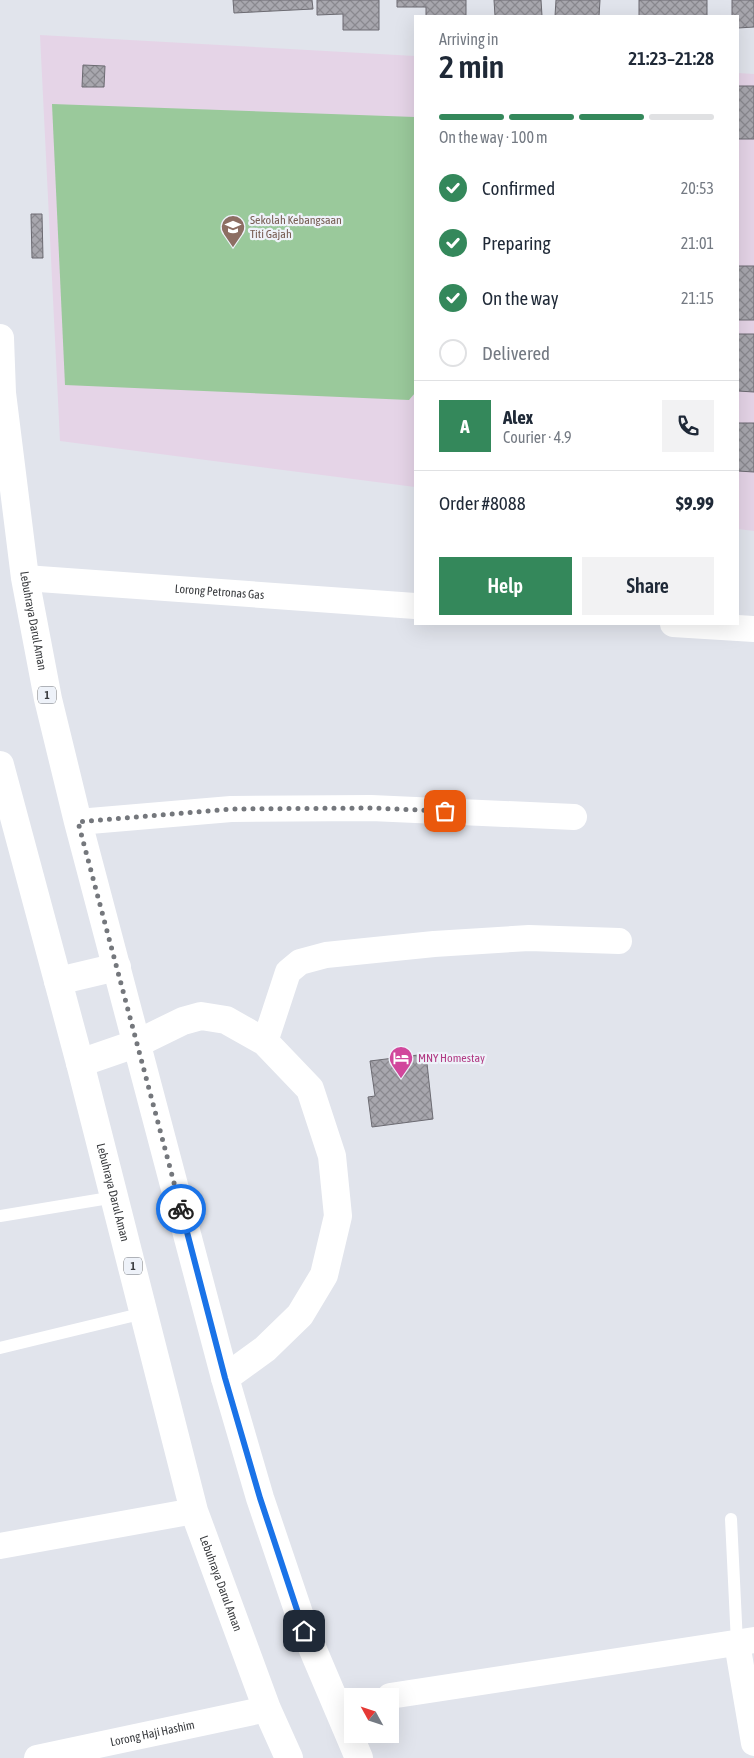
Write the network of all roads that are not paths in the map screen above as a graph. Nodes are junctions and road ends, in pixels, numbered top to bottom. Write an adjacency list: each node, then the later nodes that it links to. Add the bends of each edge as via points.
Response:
1 (0, 338): 2 (highway, Lebuhraya Darul Aman / 1, via 2,393)
2 (25, 578): 3 (street, Lorong Petronas Gas); 8 (highway, Lebuhraya Darul Aman / 1, via 48,699)
3 (414, 606)
4 (689, 625): 5 (street)
5 (754, 629)
6 (1, 774): 11 (highway, Lebuhraya Darul Aman / 1)
7 (574, 817): 8 (street, via 371,808 241,809)
8 (78, 822): 10 (highway, Lebuhraya Darul Aman / 1)
9 (619, 941): 12 (street, via 529,938 395,948 300,962 288,972)
10 (117, 967): 11 (highway); 13 (highway, Lebuhraya Darul Aman / 1)
11 (58, 981): 14 (highway, Lebuhraya Darul Aman / 1)
12 (265, 1042): 13 (highway, via 226,1020 202,1016 183,1021); 19 (highway, via 310,1089 332,1156 338,1216 324,1275 300,1315 265,1348)
13 (138, 1043): 14 (highway); 19 (highway, Lebuhraya Darul Aman / 1)
14 (80, 1063): 15 (highway, Lebuhraya Darul Aman / 1)
15 (115, 1197): 16 (lane); 17 (highway, Lebuhraya Darul Aman / 1)
16 (0, 1216)
17 (144, 1313): 18 (lane); 20 (highway, Lebuhraya Darul Aman / 1)
18 (0, 1348)
19 (225, 1378): 25 (highway, Lebuhraya Darul Aman / 1, via 304,1631)
20 (194, 1511): 22 (street); 26 (highway, Lebuhraya Darul Aman / 1)
21 (731, 1519): 23 (lane)
22 (0, 1546)
23 (746, 1641): 24 (street); 28 (street)
24 (399, 1695)
25 (344, 1704)
26 (267, 1709): 29 (street, Lorong Haji Hashim); 30 (highway, Lebuhraya Darul Aman / 1)
27 (355, 1743): 31 (highway, Lebuhraya Darul Aman / 1)
28 (754, 1744)
29 (37, 1758)
30 (289, 1758)
31 (359, 1758)

